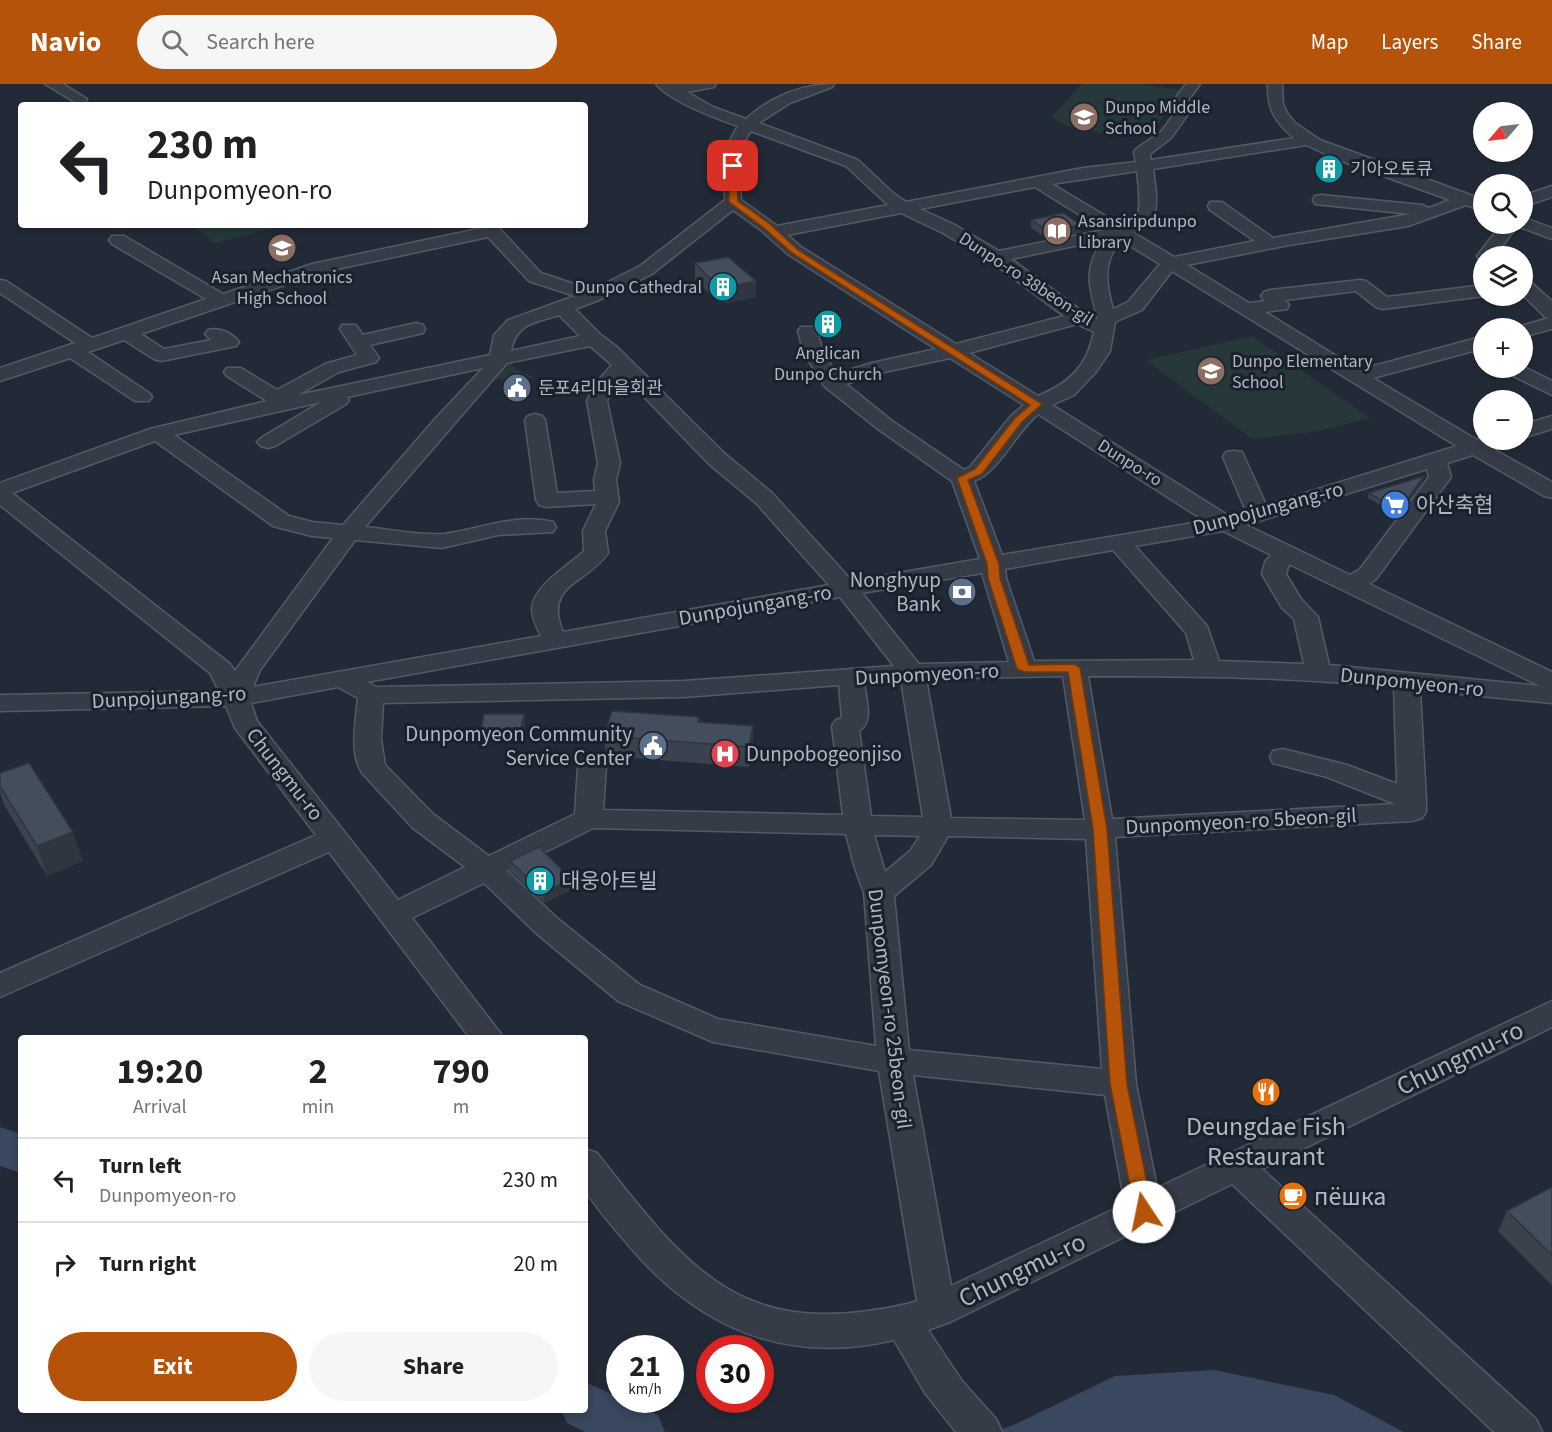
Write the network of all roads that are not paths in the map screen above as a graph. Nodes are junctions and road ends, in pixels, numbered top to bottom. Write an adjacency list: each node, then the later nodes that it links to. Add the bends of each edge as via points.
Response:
1 (52, 84): 8 (street)
2 (709, 84): 7 (street)
3 (827, 84): 9 (street, via 770,108)
4 (1194, 84): 11 (street, via 1182,99 1184,110 1167,135 1142,152)
5 (1275, 84): 10 (street, via 1279,113)
6 (1290, 84): 14 (street, via 1291,107 1314,134)
7 (667, 87): 9 (street, Dunpo-ro 38beon-gil, via 708,110)
8 (80, 99)
9 (749, 124): 17 (street, via 731,153); 21 (street, Dunpo-ro 38beon-gil, via 852,163)
10 (1309, 140): 11 (street); 16 (street)
11 (1143, 165): 12 (street, via 1078,170); 26 (street, via 1146,219)
12 (1038, 182): 21 (street); 26 (street)
13 (1552, 191): 20 (street)
14 (1473, 195)
15 (1322, 200): 22 (street)
16 (1465, 200): 18 (street); 22 (street)
17 (734, 202): 27 (street, Dunpo-ro); 36 (street, via 646,270)
18 (1473, 203)
19 (1216, 206): 30 (street)
20 (1533, 207)
21 (903, 208): 27 (street); 31 (street, Dunpo-ro 38beon-gil)
22 (1435, 211): 30 (street, via 1408,221)
23 (1533, 219): 25 (street)
24 (1533, 221): 28 (street)
25 (1552, 226)
26 (1122, 231): 31 (street); 32 (street); 43 (street, via 1100,255 1097,286)
27 (774, 232): 52 (street, Dunpo-ro, via 795,251)
28 (1552, 234)
29 (118, 240): 37 (street)
30 (1270, 244): 32 (street)
31 (996, 257): 41 (street, Dunpo-ro 38beon-gil)
32 (1173, 263): 39 (street); 43 (street, via 1162,270 1135,306)
33 (0, 285): 50 (street)
34 (1473, 291): 39 (street, via 1383,303 1360,285 1270,296 1280,305)
35 (1533, 295): 40 (street)
36 (593, 296): 37 (street, via 535,277 492,231 318,268); 38 (street)
37 (222, 301): 46 (street)
38 (562, 307): 48 (street); 53 (street, via 510,329 502,340)
39 (1248, 309): 57 (street)
40 (1552, 313)
41 (1079, 318): 43 (street, Dunpo-ro 38beon-gil); 52 (street)
42 (1552, 323): 44 (street)
43 (1106, 324): 64 (street, Dunpo-ro 38beon-gil, via 1100,351 1089,368 1067,391)
44 (1533, 328)
45 (808, 331): 59 (street, via 814,353)
46 (126, 333): 47 (street, via 161,355 228,342); 50 (street)
47 (215, 334)
48 (594, 339): 53 (street); 54 (street)
49 (430, 346): 63 (street, via 411,323 354,335 369,358 332,368)
50 (82, 348): 56 (street); 62 (street)
51 (1473, 348): 57 (street)
52 (952, 351): 59 (street); 64 (street, Dunpo-ro)
53 (499, 360): 60 (street); 83 (street)
54 (623, 365): 79 (street, via 602,388 597,401 609,463); 88 (street, via 724,465 764,498)
55 (234, 372): 63 (street)
56 (0, 375)
57 (1359, 376): 70 (street)
58 (1531, 378): 61 (street)
59 (831, 382): 75 (street)
60 (362, 388): 63 (street); 69 (street)
61 (1552, 389)
62 (142, 397)
63 (275, 402): 68 (street)
64 (1037, 404): 75 (street, Dunpo-ro 38beon-gil, via 1018,420 978,472); 81 (street, Dunpo-ro)
65 (535, 420): 79 (street, via 547,500)
66 (1552, 422): 67 (street)
67 (1533, 428)
68 (157, 433): 76 (street); 83 (street, via 281,521 312,529)
69 (268, 442)
70 (1473, 445)
71 (1473, 448): 74 (street, Dunpojungang-ro)
72 (1481, 450): 77 (street)
73 (1234, 456): 80 (street)
74 (1436, 460): 80 (street, Dunpojungang-ro); 87 (street, via 1440,477 1368,574)
75 (962, 478): 86 (street)
76 (0, 490)
77 (1552, 491)
78 (0, 494): 101 (street, Chungmu-ro, via 221,669)
79 (608, 497): 89 (street, via 594,531 596,553 548,594 543,608)
80 (1259, 514): 81 (street, Dunpojungang-ro)
81 (1226, 524): 84 (street, Dunpojungang-ro); 85 (street, Dunpo-ro)
82 (545, 527): 83 (street, via 498,528 442,541)
83 (350, 531): 101 (street, via 248,669)
84 (1119, 543): 86 (street, Dunpojungang-ro); 91 (street, via 1198,631)
85 (1287, 554): 87 (street, Dunpo-ro); 94 (street, via 1277,562 1274,574 1291,603 1306,617)
86 (993, 564): 88 (street, Dunpojungang-ro); 92 (street, via 994,578)
87 (1352, 585): 98 (street, Dunpo-ro)
88 (846, 589): 89 (street, Dunpojungang-ro); 93 (street)
89 (555, 641): 95 (street, Dunpojungang-ro)
90 (1074, 668): 91 (street, Dunpomyeon-ro); 92 (street, Dunpomyeon-ro); 109 (street)
91 (1209, 668): 94 (street, Dunpomyeon-ro)
92 (1024, 669): 93 (street, Dunpomyeon-ro)
93 (912, 672): 96 (street, Dunpomyeon-ro); 108 (street)
94 (1318, 672): 97 (street, Dunpomyeon-ro)
95 (342, 678): 99 (street); 101 (street, Dunpojungang-ro)
96 (851, 678): 99 (street, Dunpomyeon-ro, via 684,689); 107 (street, Dunpomyeon-ro 25beon-gil, via 855,722 845,726)
97 (1407, 682): 100 (street, Dunpomyeon-ro); 105 (street)
98 (1552, 682)
99 (371, 695): 111 (street, via 368,739 372,766 423,821)
100 (1552, 695)
101 (236, 698): 102 (street, Dunpojungang-ro); 110 (street, Chungmu-ro, via 244,722)
102 (0, 703)
103 (1283, 757): 105 (street, via 1337,771)
104 (592, 766): 106 (street)
105 (1412, 800): 109 (street, Dunpomyeon-ro 5beon-gil, via 1412,812)
106 (589, 819): 107 (street, Dunpomyeon-ro 5beon-gil); 111 (street)
107 (858, 826): 108 (street, Dunpomyeon-ro 5beon-gil); 112 (street, Dunpomyeon-ro 25beon-gil)
108 (939, 827): 109 (street, Dunpomyeon-ro 5beon-gil); 112 (street, via 921,858)
109 (1100, 829): 118 (street)
110 (335, 838): 113 (street, Chungmu-ro); 114 (street)
111 (487, 869): 113 (street); 117 (street, via 547,926 629,993 713,1030)
112 (879, 893): 117 (street, Dunpomyeon-ro 25beon-gil)
113 (393, 915): 116 (street, Chungmu-ro)
114 (0, 986)
115 (1552, 1013): 120 (street, Chungmu-ro)
116 (486, 1035)
117 (894, 1060): 118 (street); 122 (street, Dunpomyeon-ro 25beon-gil)
118 (1119, 1084): 121 (street)
119 (588, 1167): 122 (street, Chungmu-ro, via 640,1234 671,1266 701,1292 726,1306 790,1330 848,1333)
120 (1237, 1167): 121 (street, Chungmu-ro); 124 (street)
121 (1144, 1212): 122 (street, Chungmu-ro)
122 (920, 1317): 123 (street, Dunpomyeon-ro 25beon-gil, via 923,1360 951,1399)
123 (982, 1432)
124 (1522, 1432)

